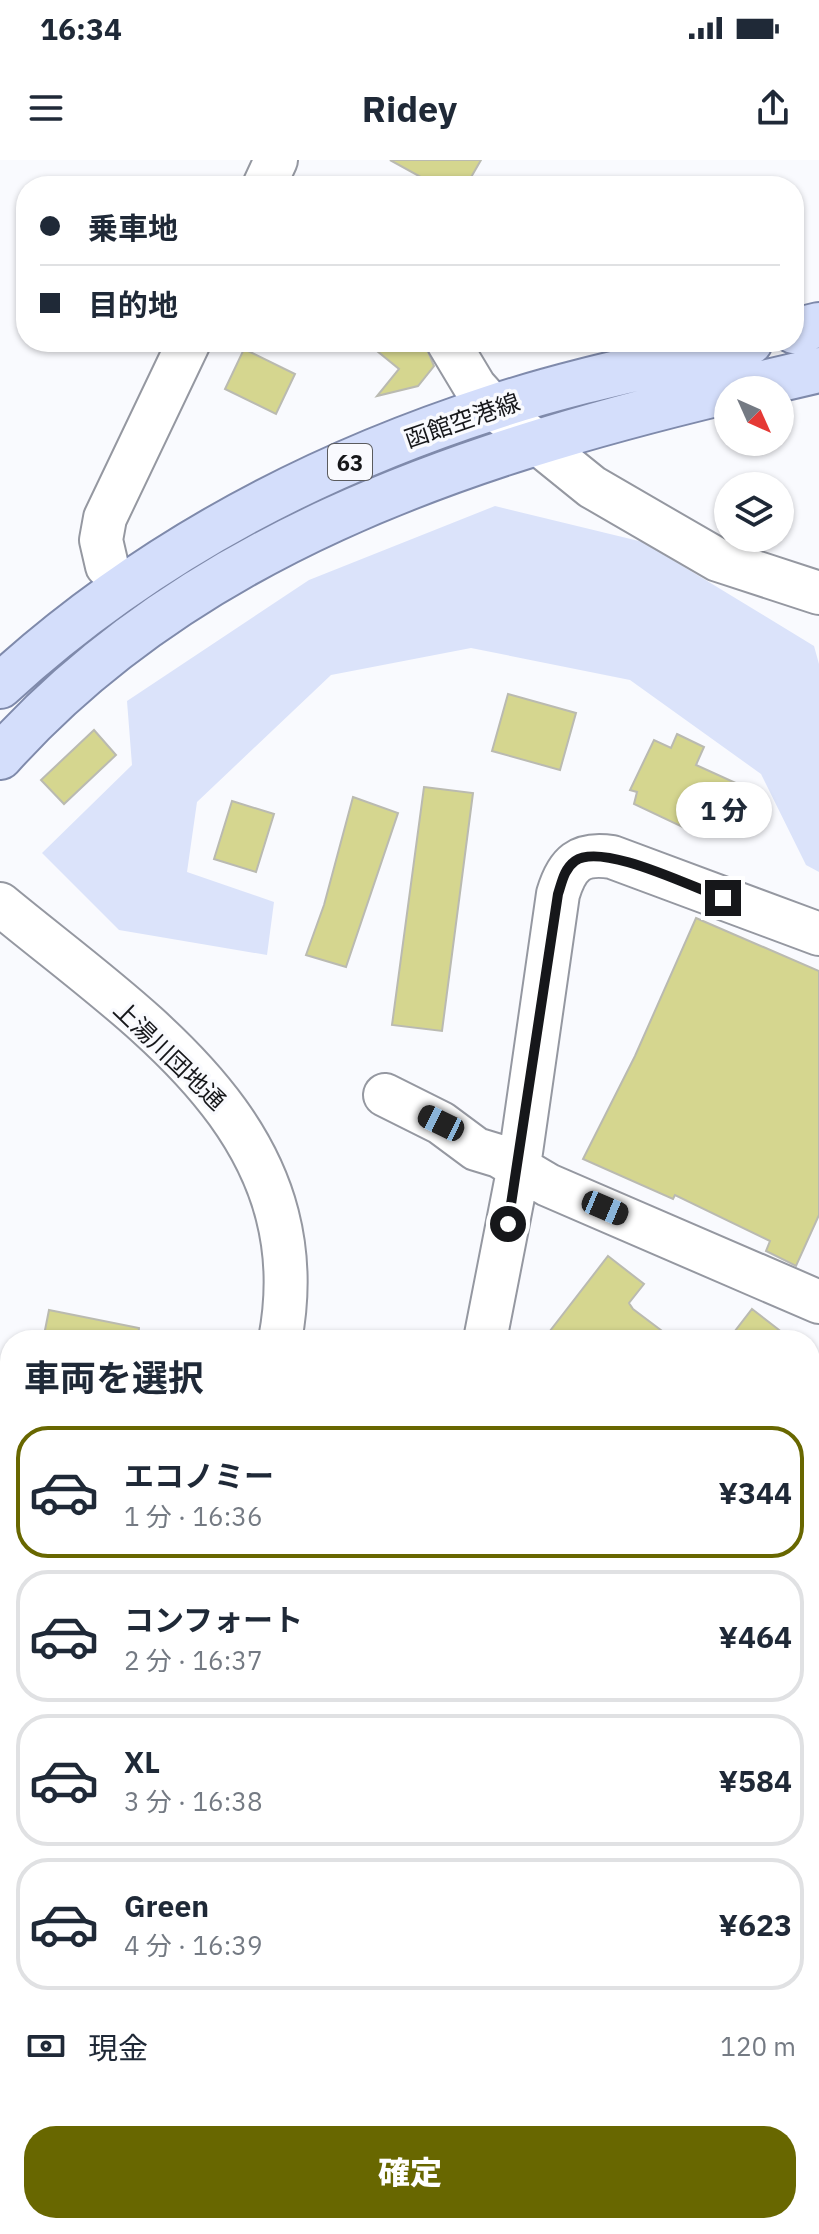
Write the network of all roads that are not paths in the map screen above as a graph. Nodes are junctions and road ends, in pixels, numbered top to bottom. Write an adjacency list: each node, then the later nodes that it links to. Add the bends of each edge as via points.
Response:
1 (184, 352): 9 (street, via 105,518 101,540)
2 (454, 352): 7 (street)
3 (710, 352): 7 (main road, 函館空港線 / 63)
4 (819, 370): 5 (main road, 函館空港線 / 63)
5 (794, 376)
6 (714, 395): 8 (main road, 函館空港線 / 63)
7 (493, 407): 8 (street); 11 (main road, 函館空港線 / 63, via 317,475 195,538 119,589)
8 (534, 442): 10 (street, via 592,487 718,560); 12 (main road, 函館空港線 / 63, via 391,492 233,569 108,654)
9 (107, 566)
10 (819, 593)
11 (0, 686)
12 (0, 757)
13 (0, 904): 18 (street, 上湯川団地通, via 174,1050 213,1090 249,1140 276,1203 287,1261)
14 (819, 934): 16 (street, via 612,857 577,859 564,874 558,894)
15 (385, 1095): 16 (street, via 441,1123 476,1149)
16 (519, 1166): 17 (street, via 548,1185); 19 (street)
17 (819, 1302)
18 (282, 1330)
19 (487, 1330)

